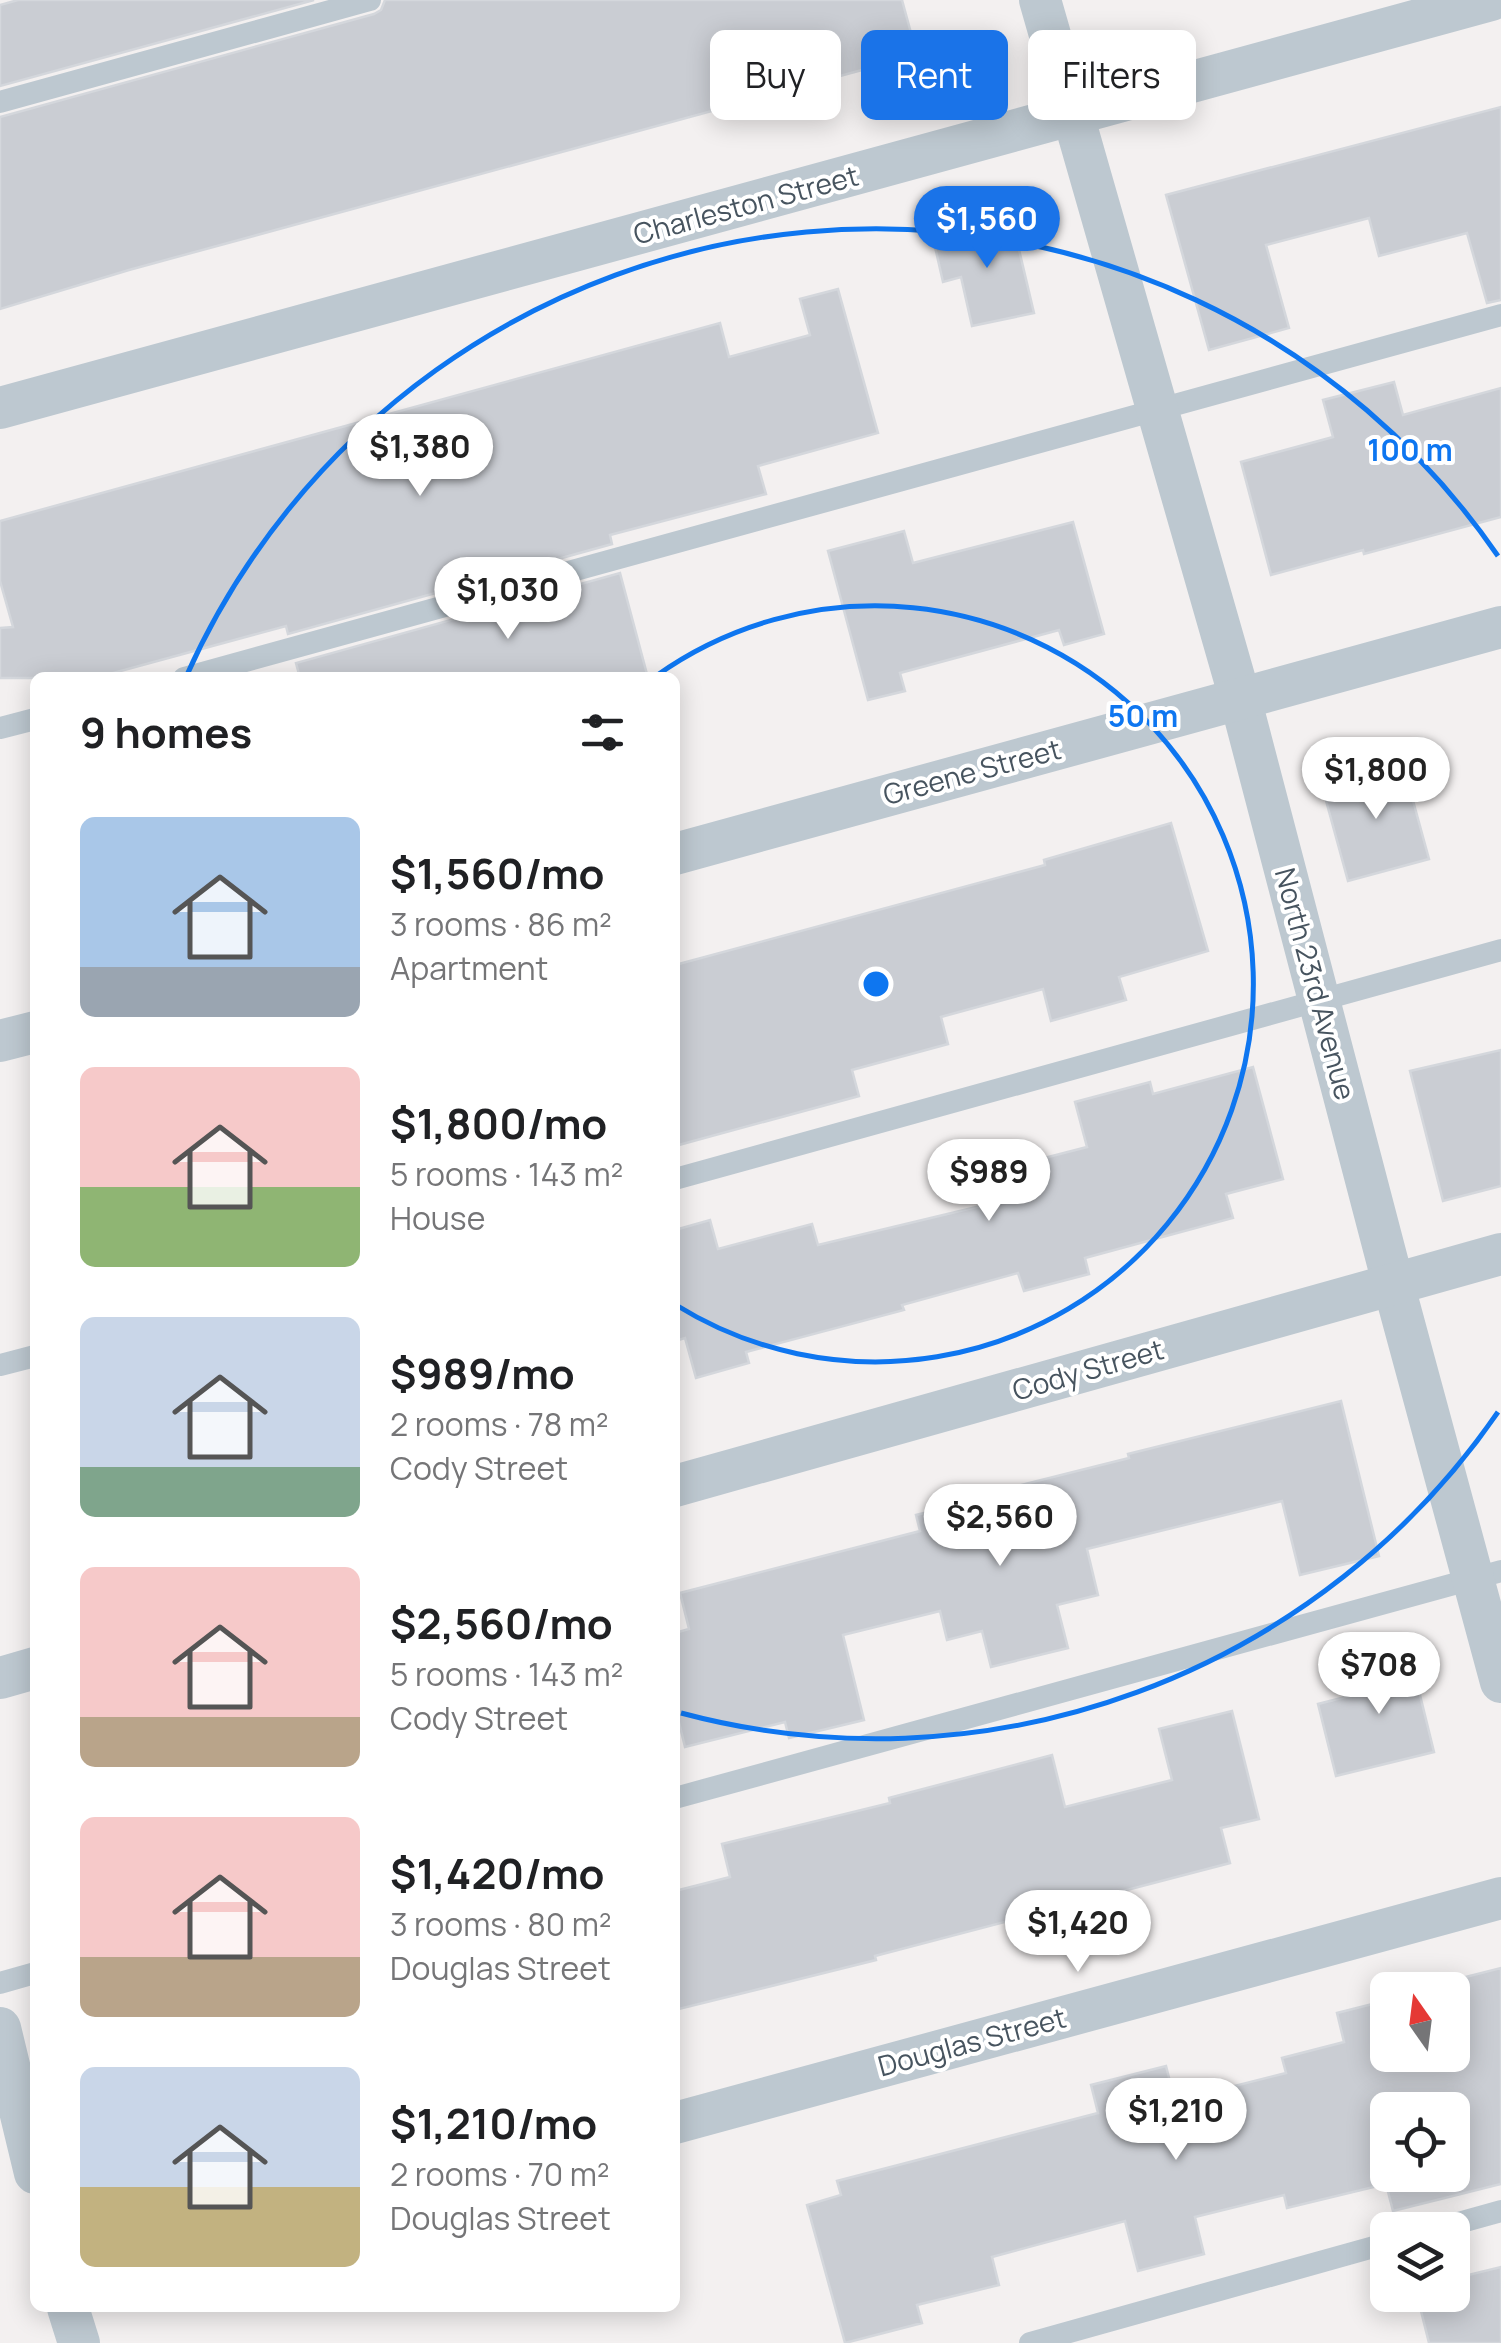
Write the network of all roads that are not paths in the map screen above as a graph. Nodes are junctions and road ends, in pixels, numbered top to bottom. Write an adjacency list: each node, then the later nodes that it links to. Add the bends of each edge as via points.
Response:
1 (370, 0): 6 (lane)
2 (1040, 0): 4 (street, North 23rd Avenue)
3 (1491, 0): 5 (street, Charleston Street)
4 (1049, 30)
5 (1196, 82)
6 (0, 102)
7 (1059, 120): 10 (street, Charleston Street)
8 (1075, 120): 11 (street, North 23rd Avenue)
9 (1501, 314): 11 (lane)
10 (0, 408)
11 (1158, 409): 13 (lane); 14 (street, North 23rd Avenue)
12 (1501, 627): 14 (street, Greene Street)
13 (206, 672)
14 (1240, 698): 17 (street, Greene Street); 19 (street, North 23rd Avenue)
15 (30, 719): 16 (lane)
16 (0, 728)
17 (680, 853)
18 (1501, 950): 19 (lane)
19 (1319, 1000): 22 (lane); 24 (street, North 23rd Avenue)
20 (30, 1033): 21 (street)
21 (0, 1042)
22 (680, 1178)
23 (1501, 1254): 24 (street, Cody Street)
24 (1392, 1283): 27 (street, Cody Street); 28 (street, North 23rd Avenue)
25 (30, 1357): 26 (lane)
26 (0, 1366)
27 (680, 1485)
28 (1488, 1575): 31 (street, North 23rd Avenue); 32 (lane)
29 (30, 1669): 30 (street)
30 (0, 1678)
31 (1501, 1682)
32 (680, 1797)
33 (1501, 1898): 37 (street, Douglas Street)
34 (30, 1975): 35 (lane)
35 (0, 1983)
36 (0, 2028): 38 (street)
37 (680, 2122)
38 (30, 2152)
39 (1501, 2211): 40 (lane)
40 (1470, 2220)
41 (1370, 2248): 44 (lane)
42 (69, 2312): 43 (street)
43 (79, 2343)
44 (1030, 2343)

